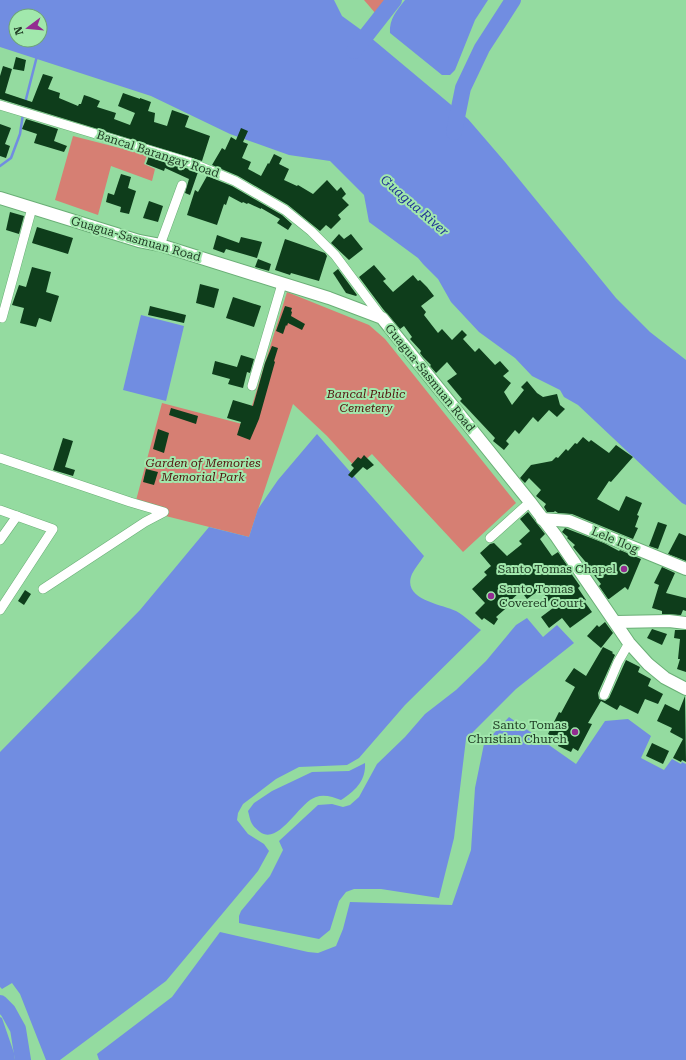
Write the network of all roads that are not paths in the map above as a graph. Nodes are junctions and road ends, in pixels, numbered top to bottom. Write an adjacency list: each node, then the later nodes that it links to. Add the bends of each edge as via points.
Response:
1 (0, 105): 8 (street, Bancal Barangay Road, via 192,163 235,181 264,197 285,210 335,255)
2 (182, 185): 5 (street)
3 (0, 198): 4 (main road, Guagua-Sasmuan Road)
4 (32, 208): 5 (main road, Guagua-Sasmuan Road); 7 (street)
5 (160, 245): 6 (main road, Guagua-Sasmuan Road)
6 (282, 284): 8 (main road, Guagua-Sasmuan Road); 9 (street)
7 (2, 318)
8 (382, 318): 11 (main road, Guagua-Sasmuan Road)
9 (252, 386)
10 (0, 458): 18 (street, via 164,512)
11 (530, 502): 14 (main road, Guagua-Sasmuan Road); 15 (street)
12 (0, 510): 13 (street)
13 (17, 516): 16 (street); 19 (street, via 53,529)
14 (542, 519): 17 (main road, Lele Ilog, via 569,521); 20 (main road, Guagua-Sasmuan Road)
15 (490, 538)
16 (0, 540)
17 (686, 569)
18 (42, 589)
19 (0, 610)
20 (616, 622): 21 (main road); 22 (main road, Guagua-Sasmuan Road)
21 (686, 623)
22 (629, 643): 23 (main road, Guagua-Sasmuan Road, via 665,678); 24 (street)
23 (686, 689)
24 (604, 695)

